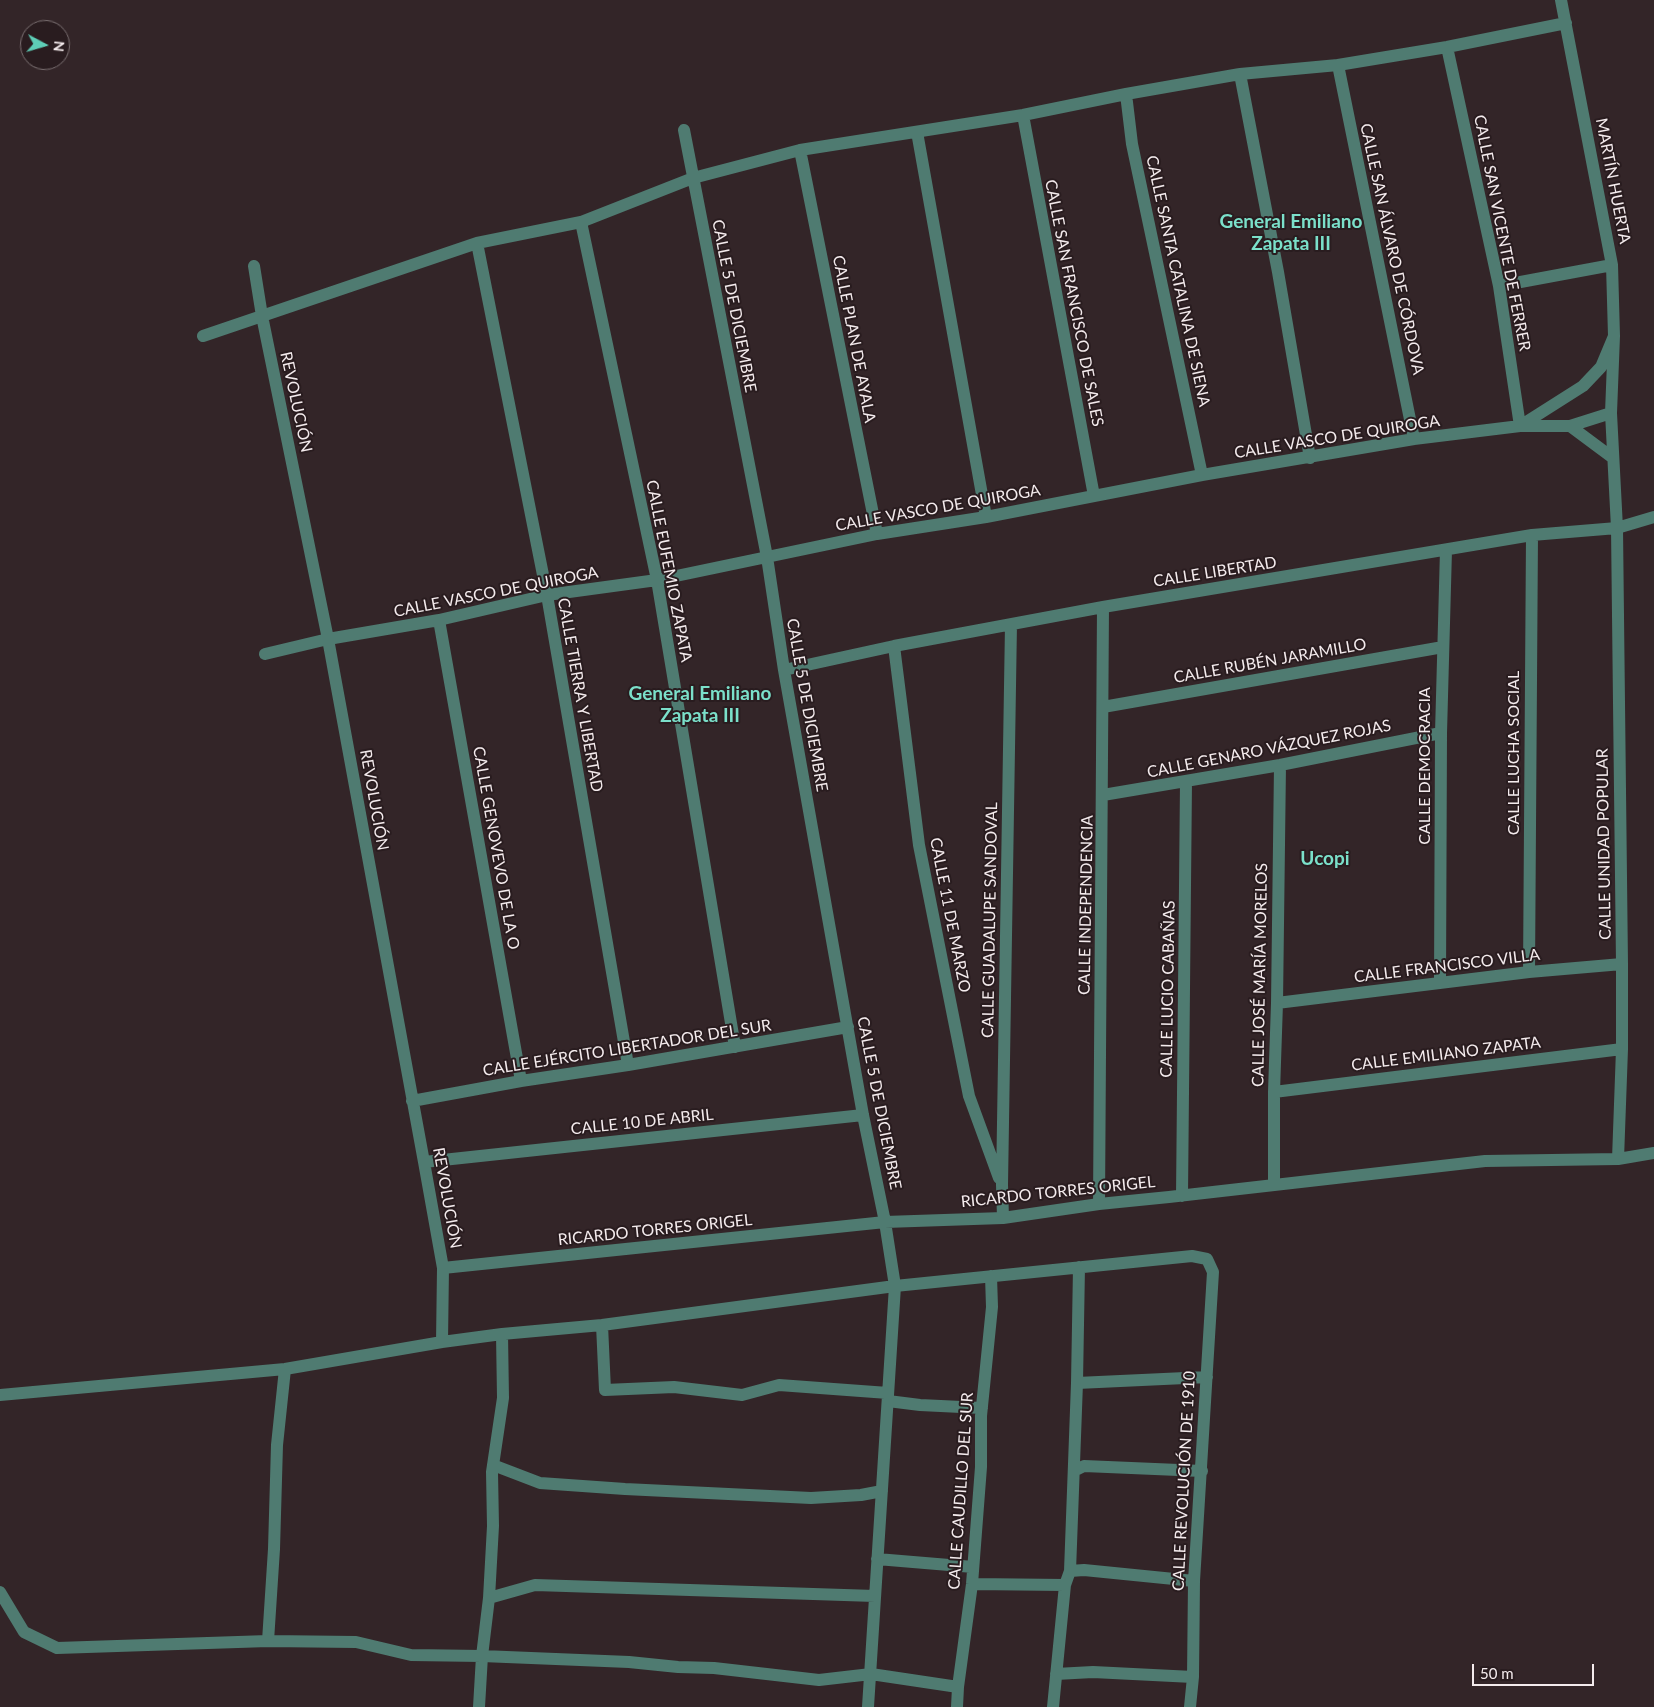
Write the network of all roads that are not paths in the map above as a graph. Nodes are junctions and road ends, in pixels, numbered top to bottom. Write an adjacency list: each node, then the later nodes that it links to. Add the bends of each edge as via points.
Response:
1 (1561, 0): 2 (street, MARTÍN HUERTA)
2 (1566, 23): 3 (street); 14 (street, MARTÍN HUERTA)
3 (1447, 47): 4 (street); 16 (street, CALLE SAN VICENTE DE FERRER)
4 (1338, 65): 5 (street); 24 (street, CALLE SAN ÁLVARO DE CÓRDOVA)
5 (1240, 74): 6 (street); 25 (street)
6 (1126, 94): 7 (street); 27 (street, CALLE SANTA CATALINA DE SIENA, via 1132,144)
7 (1023, 115): 9 (street); 28 (street, CALLE SAN FRANCISCO DE SALES)
8 (684, 130): 11 (street, CALLE 5 DE DICIEMBRE)
9 (917, 132): 10 (street); 30 (street)
10 (800, 150): 11 (street); 32 (street, CALLE PLAN DE AYALA)
11 (693, 178): 12 (street); 35 (street, CALLE 5 DE DICIEMBRE)
12 (580, 222): 13 (street); 36 (street, CALLE EUFEMIO ZAPATA)
13 (477, 243): 17 (street); 37 (street, CALLE TIERRA Y LIBERTAD)
14 (1612, 265): 16 (street); 19 (street, MARTÍN HUERTA)
15 (254, 266): 17 (street, REVOLUCIÓN)
16 (1499, 286): 22 (street, CALLE SAN VICENTE DE FERRER)
17 (262, 316): 18 (street); 41 (street, REVOLUCIÓN)
18 (203, 336)
19 (1614, 336): 20 (street, MARTÍN HUERTA); 21 (street, CALLE UNIDAD POPULAR)
20 (1601, 367): 22 (street, CALLE VASCO DE QUIROGA, via 1583,386)
21 (1611, 413): 23 (street); 26 (street, CALLE UNIDAD POPULAR)
22 (1520, 426): 23 (street); 24 (street, CALLE VASCO DE QUIROGA)
23 (1570, 426): 26 (street)
24 (1414, 439): 25 (street, CALLE VASCO DE QUIROGA)
25 (1310, 458): 27 (street, CALLE VASCO DE QUIROGA)
26 (1613, 458): 31 (street, CALLE UNIDAD POPULAR)
27 (1202, 475): 28 (street, CALLE VASCO DE QUIROGA)
28 (1094, 496): 30 (street, CALLE VASCO DE QUIROGA)
29 (1654, 517): 31 (street, CALLE LIBERTAD)
30 (986, 518): 32 (street, CALLE VASCO DE QUIROGA)
31 (1617, 528): 33 (street, CALLE LIBERTAD); 51 (street, CALLE UNIDAD POPULAR)
32 (877, 534): 35 (street, CALLE VASCO DE QUIROGA)
33 (1532, 535): 34 (street, CALLE LIBERTAD); 52 (street, CALLE LUCHA SOCIAL)
34 (1446, 550): 38 (street, CALLE LIBERTAD); 43 (street, CALLE DEMOCRACIA)
35 (767, 557): 36 (street, CALLE VASCO DE QUIROGA); 45 (street, CALLE 5 DE DICIEMBRE)
36 (657, 580): 37 (street, CALLE VASCO DE QUIROGA); 56 (street, CALLE EUFEMIO ZAPATA)
37 (547, 596): 39 (street, CALLE VASCO DE QUIROGA); 58 (street, CALLE TIERRA Y LIBERTAD)
38 (1103, 607): 40 (street, CALLE LIBERTAD); 46 (street, CALLE INDEPENDENCIA)
39 (439, 620): 41 (street, CALLE VASCO DE QUIROGA); 59 (street, CALLE GENOVEVO DE LA O)
40 (1011, 624): 42 (street, CALLE LIBERTAD); 66 (street, CALLE GUADALUPE SANDOVAL)
41 (328, 639): 44 (street, CALLE VASCO DE QUIROGA); 61 (street, REVOLUCIÓN)
42 (894, 646): 45 (street, CALLE LIBERTAD); 66 (street, CALLE 11 DE MARZO, via 920,854 969,1096)
43 (1442, 647): 46 (street, CALLE RUBÉN JARAMILLO); 47 (street, CALLE DEMOCRACIA)
44 (265, 654)
45 (784, 670): 55 (street, CALLE 5 DE DICIEMBRE)
46 (1103, 707): 50 (street, CALLE INDEPENDENCIA)
47 (1441, 733): 48 (street, CALLE GENARO VÁZQUEZ ROJAS); 53 (street, CALLE DEMOCRACIA)
48 (1280, 765): 49 (street, CALLE GENARO VÁZQUEZ ROJAS); 54 (street, CALLE JOSÉ MARÍA MORELOS)
49 (1186, 782): 50 (street, CALLE GENARO VÁZQUEZ ROJAS); 68 (street, CALLE LUCIO CABAÑAS)
50 (1103, 795): 69 (street, CALLE INDEPENDENCIA)
51 (1622, 964): 52 (street, CALLE FRANCISCO VILLA); 57 (street, CALLE UNIDAD POPULAR)
52 (1529, 972): 53 (street, CALLE FRANCISCO VILLA)
53 (1440, 983): 54 (street, CALLE FRANCISCO VILLA)
54 (1277, 1002): 60 (street, CALLE JOSÉ MARÍA MORELOS)
55 (848, 1027): 56 (street, CALLE EJÉRCITO LIBERTADOR DEL SUR); 62 (street, CALLE 5 DE DICIEMBRE)
56 (735, 1047): 58 (street, CALLE EJÉRCITO LIBERTADOR DEL SUR)
57 (1622, 1049): 60 (street, CALLE EMILIANO ZAPATA); 64 (street, CALLE UNIDAD POPULAR)
58 (628, 1065): 59 (street, CALLE EJÉRCITO LIBERTADOR DEL SUR)
59 (521, 1081): 61 (street, CALLE EJÉRCITO LIBERTADOR DEL SUR)
60 (1274, 1092): 67 (street, CALLE JOSÉ MARÍA MORELOS)
61 (412, 1101): 65 (street, REVOLUCIÓN)
62 (863, 1114): 65 (street, CALLE 10 DE ABRIL); 71 (street, CALLE 5 DE DICIEMBRE)
63 (1654, 1153): 64 (street, RICARDO TORRES ORIGEL)
64 (1618, 1159): 67 (street, RICARDO TORRES ORIGEL, via 1485,1161)
65 (424, 1162): 73 (street, REVOLUCIÓN)
66 (1002, 1185): 70 (street, CALLE GUADALUPE SANDOVAL)
67 (1274, 1185): 68 (street, RICARDO TORRES ORIGEL)
68 (1182, 1196): 69 (street, RICARDO TORRES ORIGEL)
69 (1099, 1204): 70 (street, RICARDO TORRES ORIGEL)
70 (1003, 1218): 71 (street, RICARDO TORRES ORIGEL)
71 (885, 1222): 73 (street, RICARDO TORRES ORIGEL); 75 (street, CALLE 5 DE DICIEMBRE)
72 (1079, 1267): 74 (street); 80 (street, CALLE REVOLUCIÓN DE 1910, via 1192,1256 1208,1259 1213,1272); 81 (street)
73 (443, 1268): 78 (street, REVOLUCIÓN)
74 (991, 1276): 75 (street); 84 (street, CALLE CAUDILLO DEL SUR, via 992,1307)
75 (895, 1286): 76 (street); 83 (street, CALLE 5 DE DICIEMBRE)
76 (602, 1325): 77 (street); 83 (street, via 605,1390 674,1387 742,1395 779,1385)
77 (502, 1334): 78 (street); 85 (street, via 503,1398)
78 (442, 1342): 79 (street)
79 (285, 1369): 82 (street); 98 (street, via 277,1445)
80 (1207, 1378): 81 (street); 87 (street, CALLE REVOLUCIÓN DE 1910)
81 (1077, 1383): 86 (street)
82 (0, 1395)
83 (888, 1397): 84 (street, via 920,1405); 88 (street, CALLE 5 DE DICIEMBRE)
84 (982, 1408): 90 (street, CALLE CAUDILLO DEL SUR)
85 (493, 1465): 88 (street, via 540,1483 625,1489 811,1498); 97 (street)
86 (1074, 1471): 87 (street, via 1084,1466); 91 (street)
87 (1202, 1472): 92 (street, CALLE REVOLUCIÓN DE 1910)
88 (882, 1491): 89 (street, CALLE 5 DE DICIEMBRE)
89 (877, 1559): 90 (street); 96 (street, CALLE 5 DE DICIEMBRE)
90 (973, 1567): 93 (street, CALLE CAUDILLO DEL SUR)
91 (1070, 1571): 92 (street); 94 (street)
92 (1194, 1581): 102 (street, CALLE REVOLUCIÓN DE 1910)
93 (972, 1584): 94 (street); 103 (street, CALLE CAUDILLO DEL SUR)
94 (1065, 1585): 101 (street)
95 (0, 1592): 98 (street, via 24,1632 57,1648)
96 (875, 1596): 97 (street, via 535,1585); 100 (street, CALLE 5 DE DICIEMBRE)
97 (489, 1598): 99 (street)
98 (268, 1641): 99 (street, via 356,1642 411,1655)
99 (482, 1656): 100 (street, via 630,1662 819,1680); 104 (street)
100 (871, 1674): 103 (street); 105 (street, CALLE 5 DE DICIEMBRE)
101 (1056, 1674): 102 (street, via 1093,1672); 107 (street)
102 (1193, 1677): 108 (street, CALLE REVOLUCIÓN DE 1910)
103 (958, 1687): 106 (street, CALLE CAUDILLO DEL SUR)
104 (479, 1707)
105 (868, 1707)
106 (957, 1707)
107 (1053, 1707)
108 (1190, 1707)

